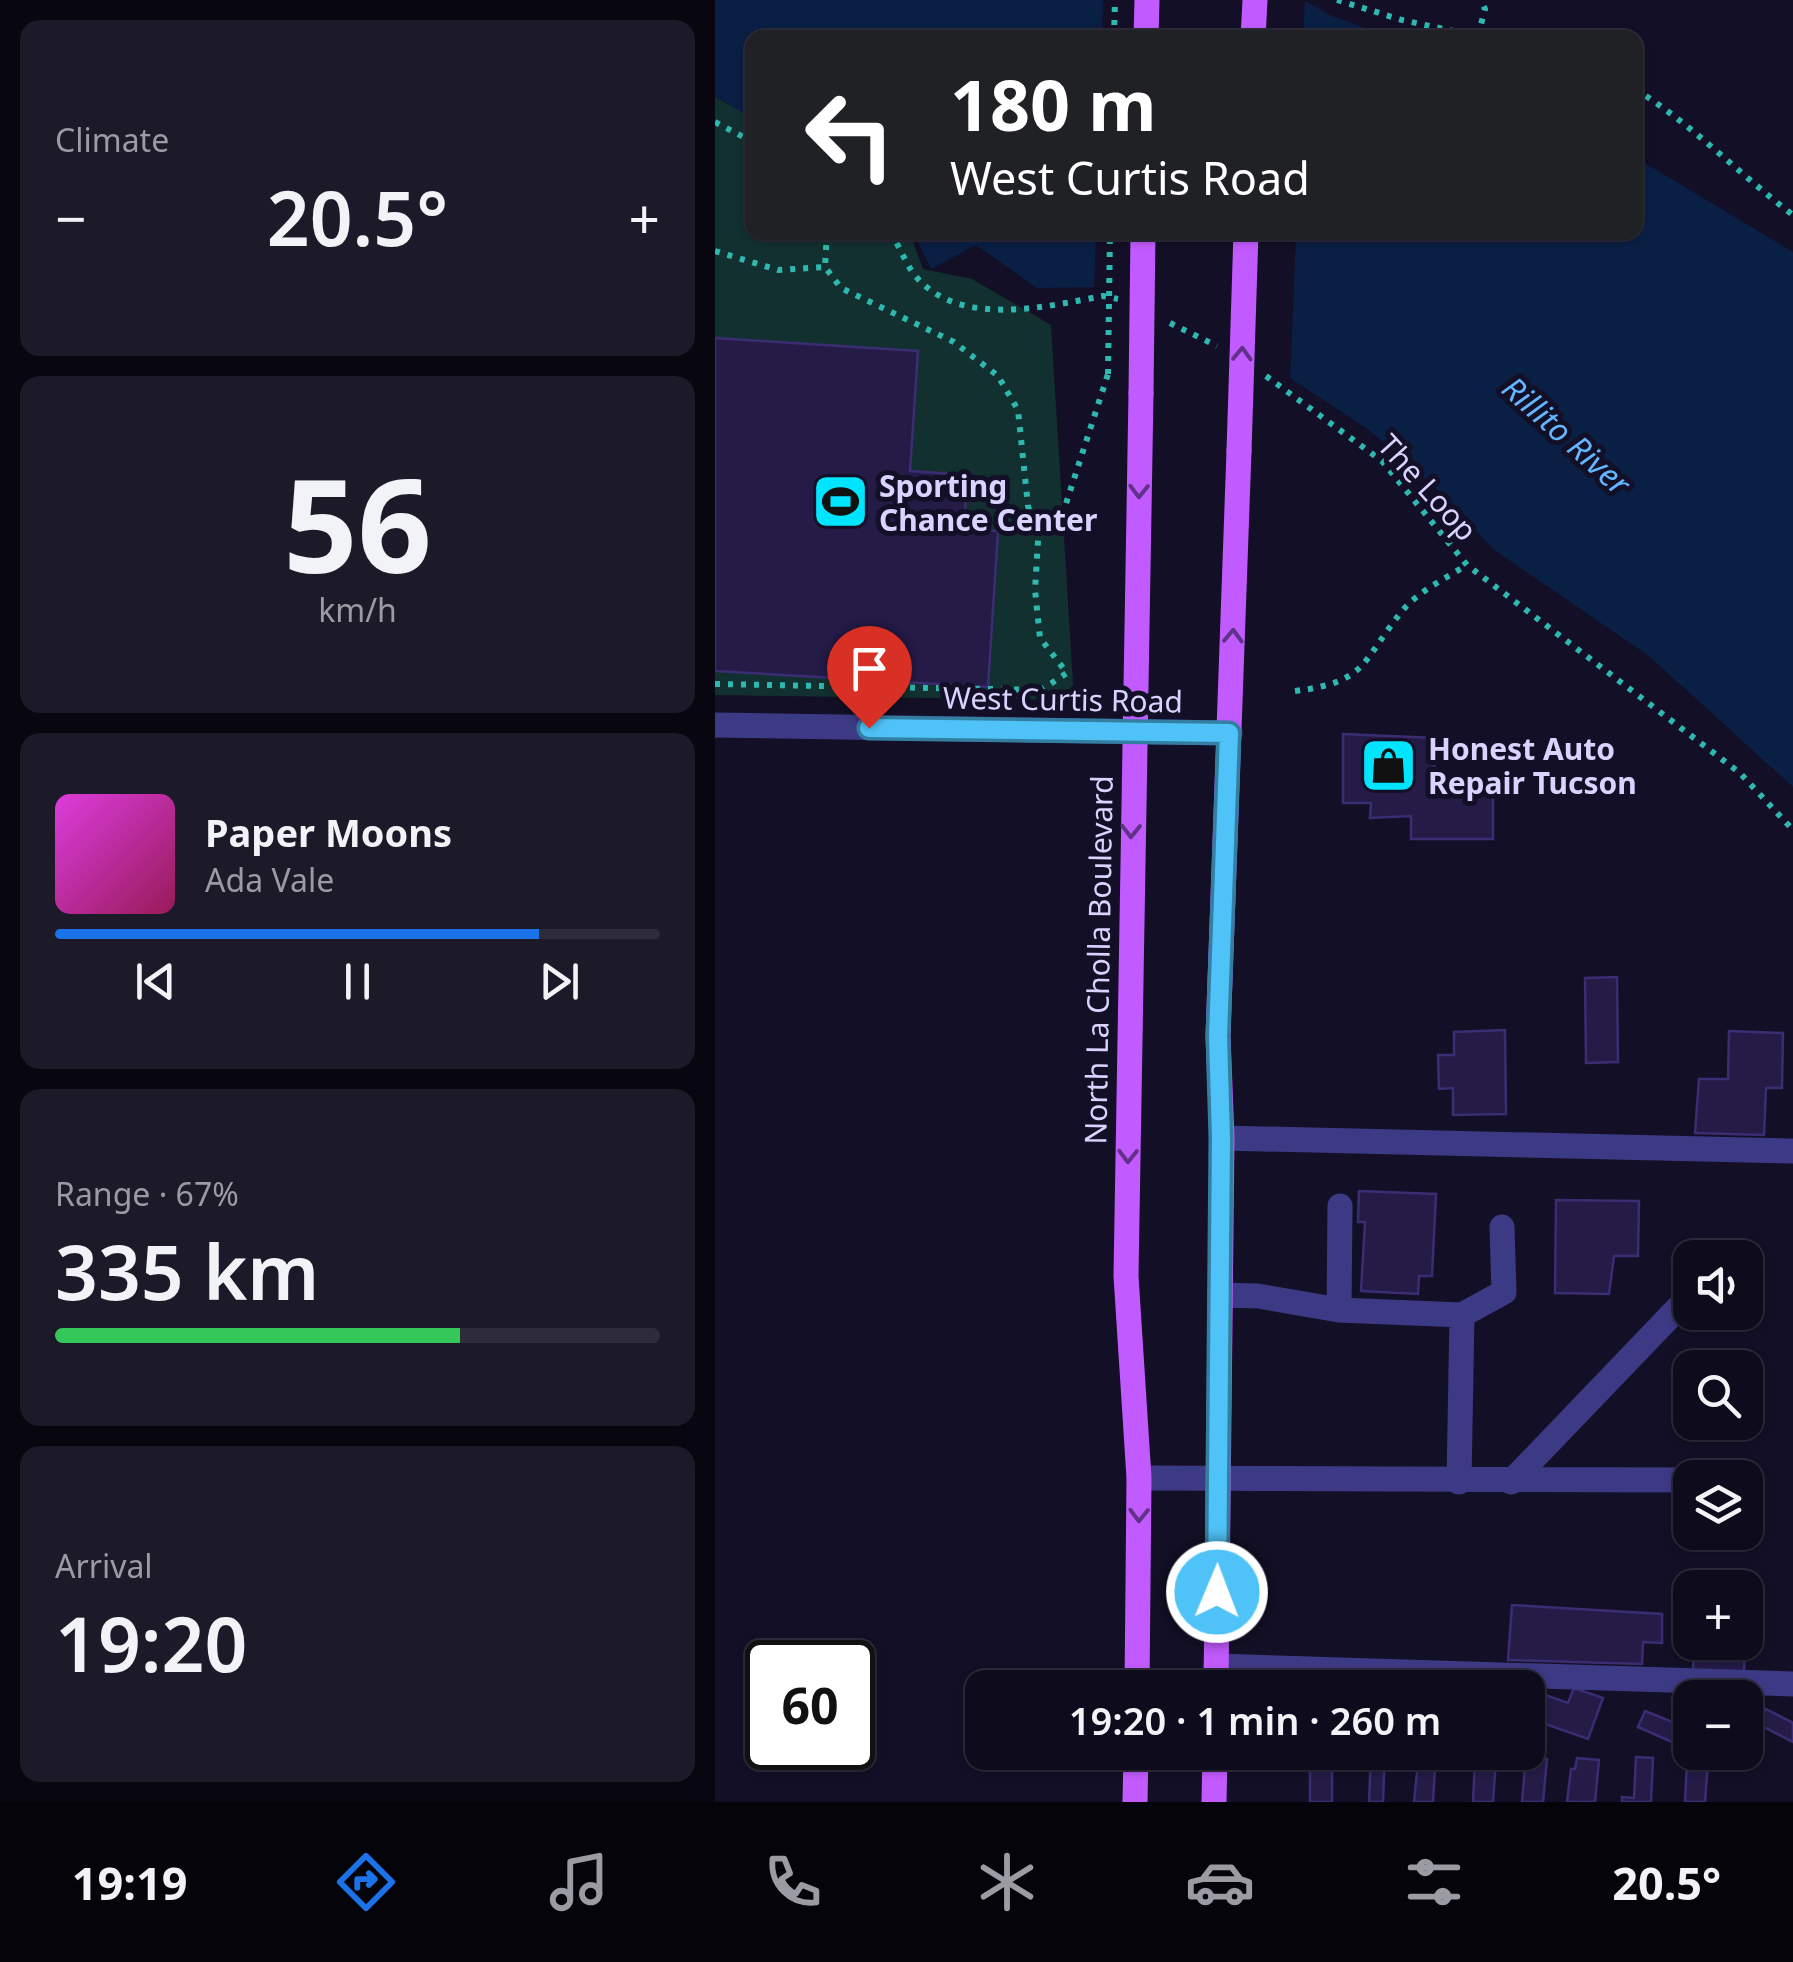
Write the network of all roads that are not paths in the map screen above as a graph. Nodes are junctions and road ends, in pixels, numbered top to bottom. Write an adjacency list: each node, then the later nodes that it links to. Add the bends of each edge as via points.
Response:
1 (1147, 0): 3 (main road)
2 (1255, 0): 4 (main road)
3 (1146, 30)
4 (1253, 30)
5 (1143, 240): 8 (main road, North La Cholla Boulevard, one-way to 8, bridge)
6 (1247, 240): 9 (main road, one-way to 6, bridge)
7 (715, 726): 8 (street, West Curtis Road)
8 (1135, 733): 9 (street, West Curtis Road); 18 (main road, North La Cholla Boulevard, one-way to 18, via 1126,1276)
9 (1229, 733): 10 (main road, via 1218,1036)
10 (1221, 1138): 11 (street); 14 (main road)
11 (1793, 1151)
12 (1340, 1206): 15 (street)
13 (1501, 1226): 17 (street, via 1503,1292)
14 (1220, 1295): 15 (street); 19 (main road)
15 (1339, 1310): 17 (street)
16 (1673, 1313): 22 (street)
17 (1462, 1315): 21 (street)
18 (1139, 1478): 19 (street); 23 (main road, North La Cholla Boulevard, one-way to 23)
19 (1219, 1480): 21 (street); 24 (main road)
20 (1673, 1480): 22 (street)
21 (1459, 1482): 22 (street)
22 (1511, 1482)
23 (1137, 1670)
24 (1216, 1670)
25 (1545, 1681): 26 (street)
26 (1793, 1684)
27 (1136, 1770): 29 (main road)
28 (1215, 1770): 30 (main road)
29 (1135, 1802)
30 (1214, 1802)

